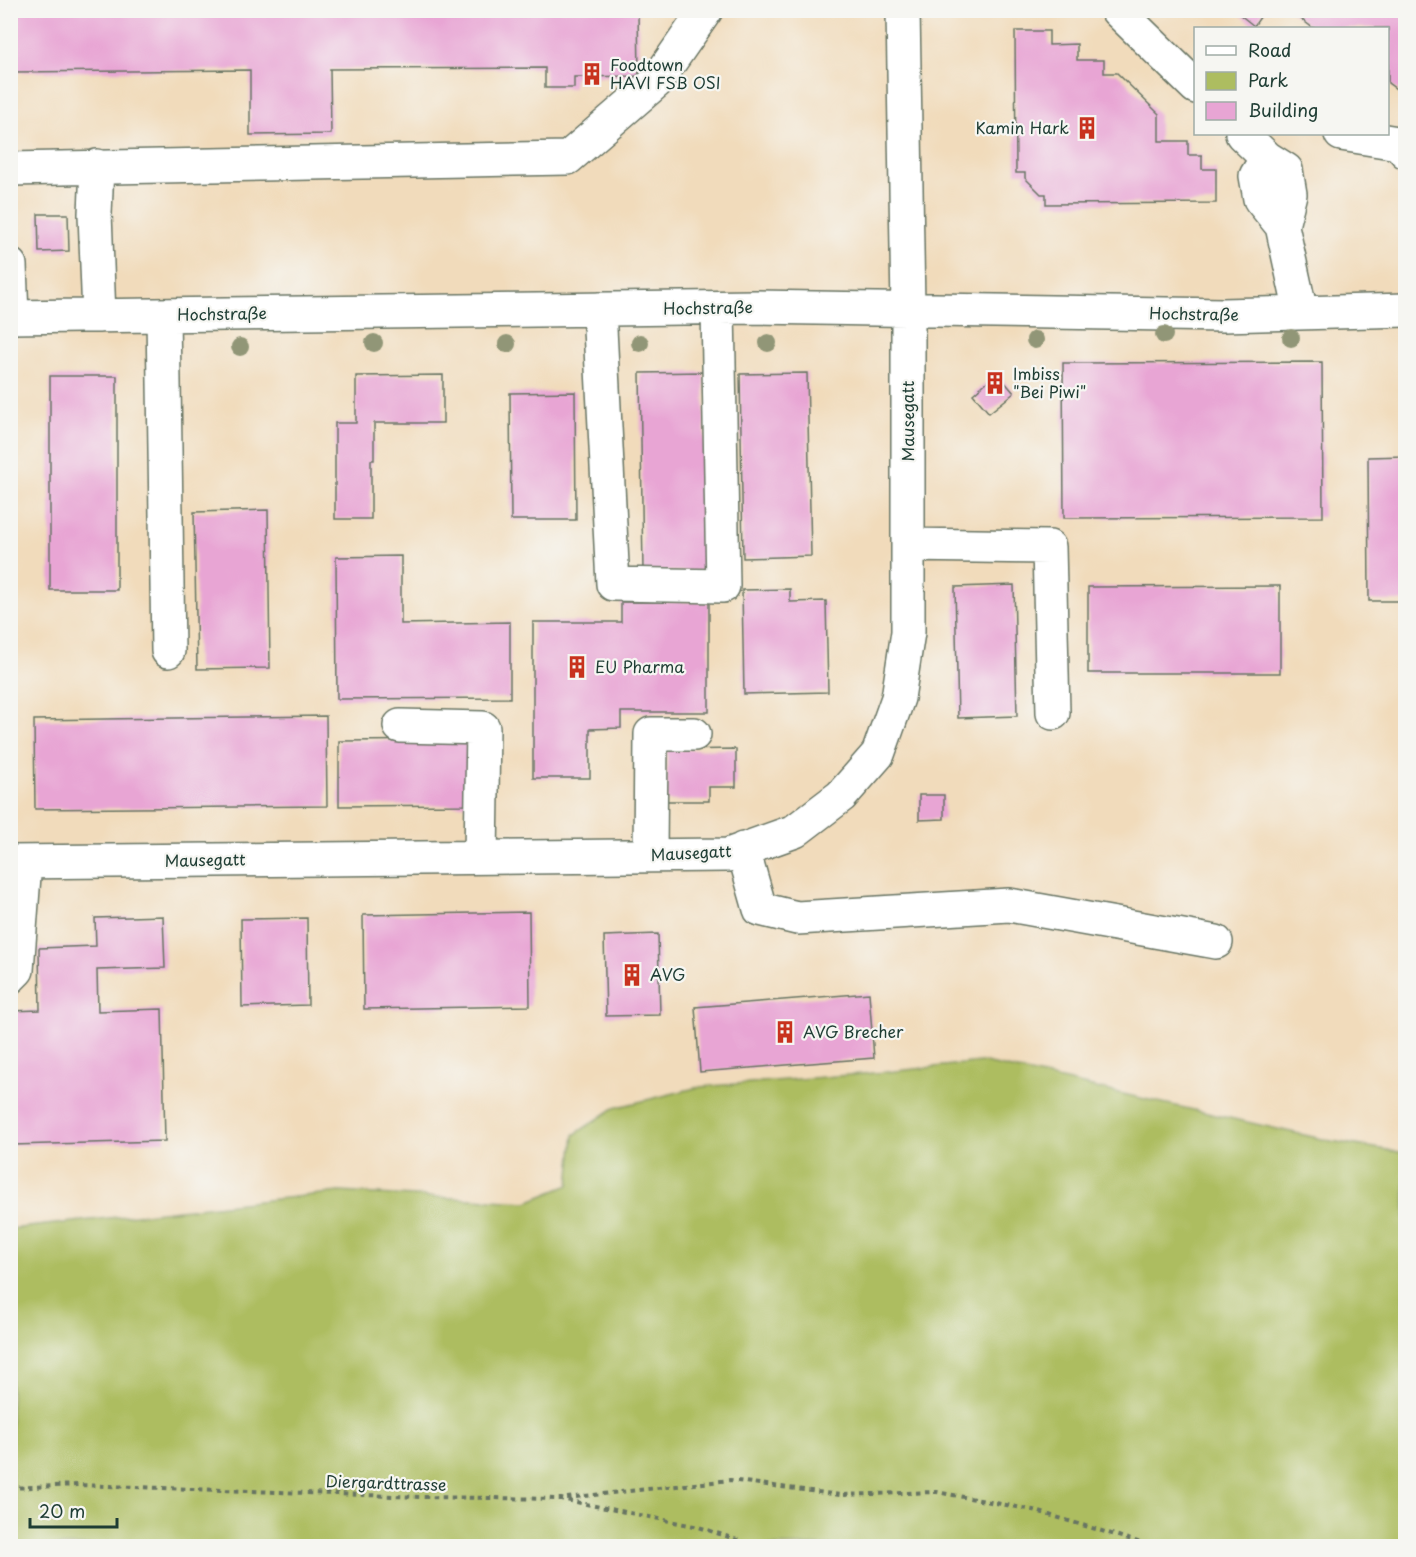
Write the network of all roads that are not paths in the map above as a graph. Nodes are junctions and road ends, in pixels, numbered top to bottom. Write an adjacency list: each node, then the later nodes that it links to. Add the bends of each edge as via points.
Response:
1 (706, 10): 8 (street, via 656,82 568,158)
2 (903, 10): 12 (street, Mausegatt)
3 (1117, 10): 4 (street)
4 (1194, 85)
5 (1243, 135): 15 (street, via 1286,170 1290,194 1282,226)
6 (1347, 135): 7 (street, via 1398,143)
7 (1406, 152)
8 (97, 166): 9 (street); 17 (street)
9 (10, 170)
10 (10, 265): 18 (street)
11 (718, 308): 12 (street, Hochstraße); 13 (street, Hochstraße); 13 (street, via 723,586 613,584)
12 (908, 308): 15 (street, Hochstraße); 19 (street, Mausegatt)
13 (599, 309): 16 (street, Hochstraße)
14 (1406, 310): 15 (street, Hochstraße)
15 (1301, 313)
16 (163, 315): 17 (street, Hochstraße); 20 (street)
17 (99, 316): 18 (street, Hochstraße)
18 (11, 317)
19 (908, 545): 21 (street, via 1049,547); 24 (street, Mausegatt, via 908,632 898,698 878,754 841,796 795,831)
20 (168, 651)
21 (1053, 713)
22 (400, 726): 26 (street, via 483,728)
23 (694, 734): 25 (street, via 651,734)
24 (743, 849): 25 (street, Mausegatt, via 728,855); 28 (street, via 760,909 797,918 1009,905)
25 (650, 855): 26 (street, Mausegatt)
26 (481, 857): 27 (street, Mausegatt)
27 (18, 862): 29 (street, via 17,970)
28 (1216, 942)
29 (10, 977)

